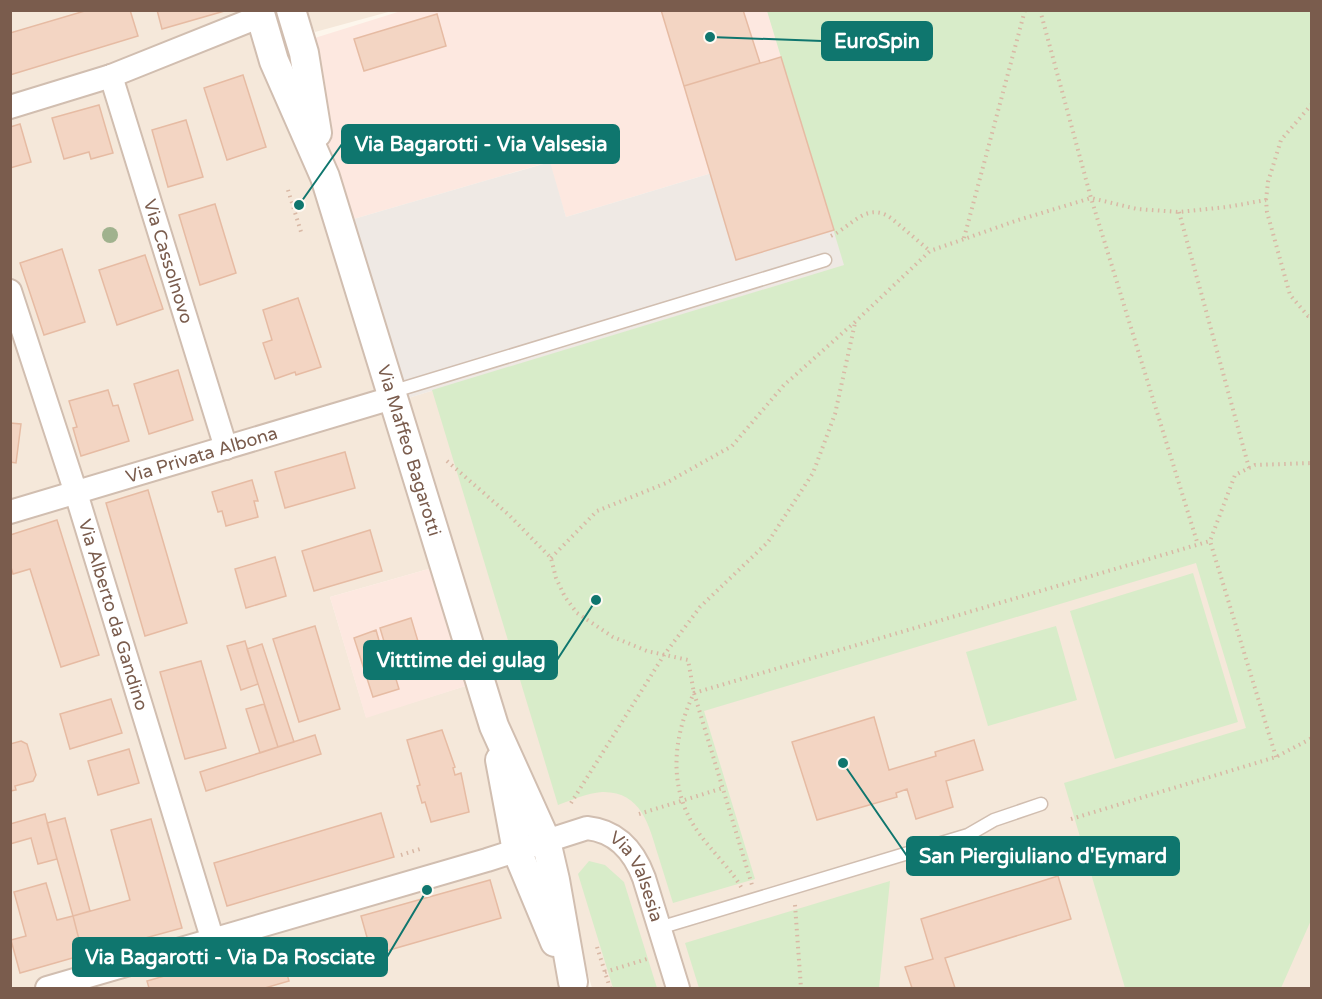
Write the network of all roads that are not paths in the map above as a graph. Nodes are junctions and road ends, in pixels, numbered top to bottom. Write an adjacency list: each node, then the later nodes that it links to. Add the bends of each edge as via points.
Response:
1 (291, 10): 5 (street, Via Maffeo Bagarotti, via 304,53)
2 (260, 13): 3 (street); 5 (street, Via Maffeo Bagarotti, via 274,61)
3 (111, 75): 4 (street); 9 (street, Via Cassolnovo)
4 (10, 106)
5 (325, 177): 8 (street, Via Maffeo Bagarotti)
6 (825, 260): 8 (lane)
7 (10, 291): 10 (street, Via Alberto da Gandino)
8 (391, 395): 9 (street, Via Privata Albona); 12 (street, Via Maffeo Bagarotti)
9 (225, 448): 10 (street, Via Privata Albona)
10 (76, 493): 11 (street, Via Privata Albona); 17 (street, Via Alberto da Gandino)
11 (10, 512)
12 (494, 726): 14 (street, Via Maffeo Bagarotti); 15 (street, Via Maffeo Bagarotti)
13 (1041, 804): 16 (lane, via 994,820 968,835)
14 (546, 841): 15 (street, Via Valsesia); 16 (street, Via Valsesia, via 587,828 602,831 628,847 640,868); 19 (street, Via Maffeo Bagarotti)
15 (517, 851): 17 (street, Via Valsesia); 19 (street, Via Maffeo Bagarotti)
16 (659, 928): 21 (street, Via Valsesia)
17 (213, 941): 18 (street, Via Valsesia)
18 (116, 979): 20 (street, Via Valsesia)
19 (574, 985)
20 (47, 988)
21 (678, 988)

